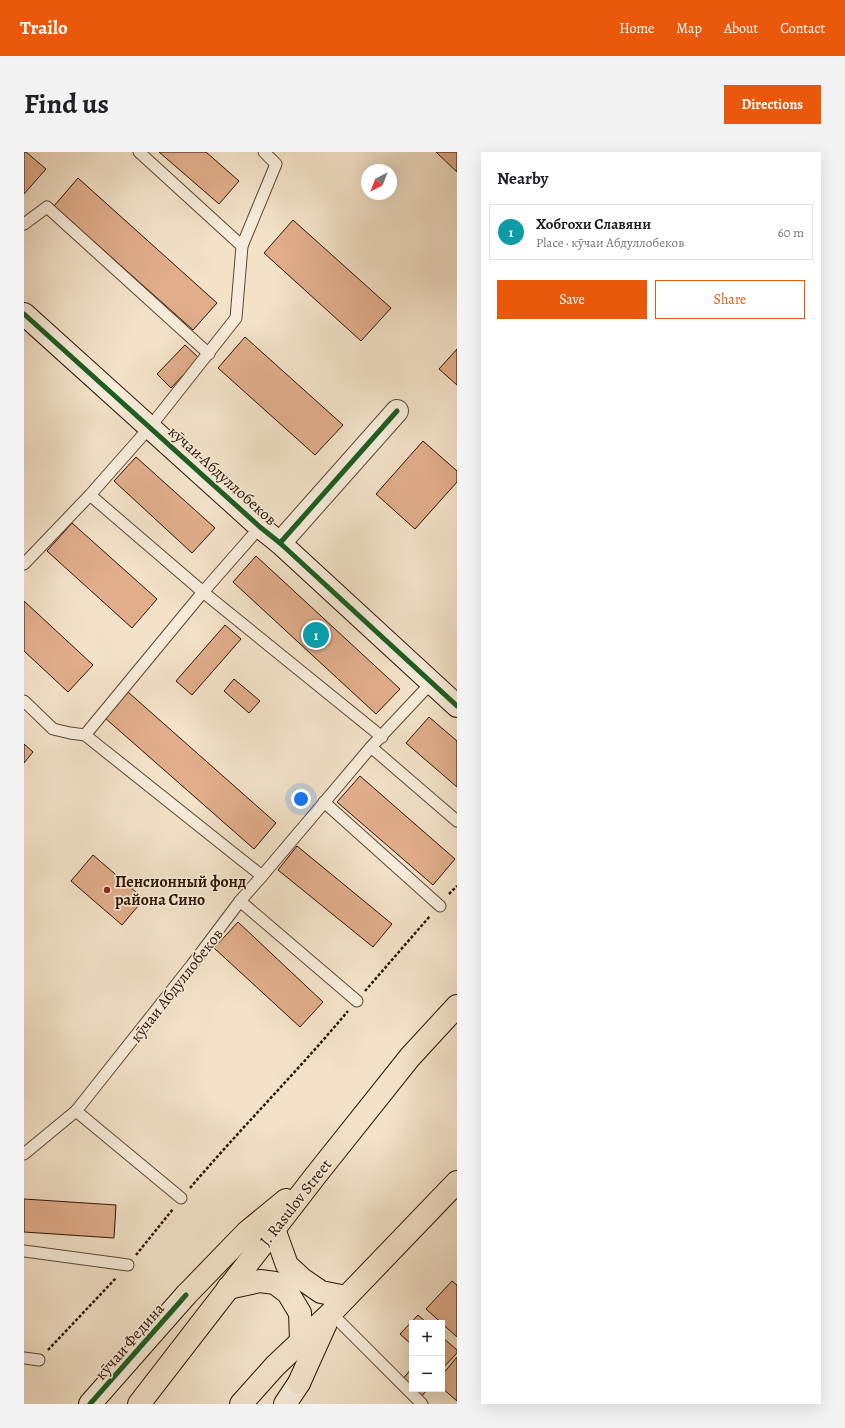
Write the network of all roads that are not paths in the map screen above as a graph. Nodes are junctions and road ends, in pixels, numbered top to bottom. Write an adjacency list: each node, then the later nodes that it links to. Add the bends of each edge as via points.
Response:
1 (139, 152): 4 (lane)
2 (264, 152): 4 (lane, via 276,164)
3 (24, 224): 6 (lane, via 47,207)
4 (242, 246): 6 (lane, via 236,318)
5 (24, 314): 8 (street, кӯчаи Абдуллобеков)
6 (209, 354): 8 (lane)
7 (397, 411): 11 (street)
8 (150, 427): 9 (lane, кӯчаи Абдуллобеков); 10 (street, кӯчаи Абдуллобеков)
9 (90, 495): 12 (lane, кӯчаи Абдуллобеков); 13 (lane)
10 (260, 527): 11 (street, кӯчаи Абдуллобеков); 13 (lane)
11 (280, 543): 14 (street, кӯчаи Абдуллобеков)
12 (24, 564)
13 (203, 592): 17 (lane); 18 (lane)
14 (432, 682): 16 (street, кӯчаи Абдуллобеков); 18 (lane, кӯчаи Абдуллобеков)
15 (24, 701): 17 (lane, via 53,729)
16 (457, 706)
17 (86, 735): 22 (lane)
18 (382, 737): 19 (lane, кӯчаи Абдуллобеков)
19 (371, 747): 20 (lane, кӯчаи Абдуллобеков); 21 (lane)
20 (324, 802): 22 (lane, кӯчаи Абдуллобеков); 24 (lane)
21 (457, 821)
22 (262, 876): 23 (lane, кӯчаи Абдуллобеков)
23 (240, 901): 25 (lane); 27 (lane, кӯчаи Абдуллобеков)
24 (440, 906)
25 (357, 1000)
26 (457, 1006): 29 (main road, J. Rasulov Street, via 410,1057)
27 (76, 1111): 28 (lane, кӯчаи Абдуллобеков); 31 (lane)
28 (24, 1154)
29 (316, 1175): 32 (main road, J. Rasulov Street); 36 (main road, via 246,1232)
30 (457, 1182): 37 (main road)
31 (181, 1198)
32 (274, 1229): 35 (main road, J. Rasulov Street); 37 (main road, via 287,1265 321,1292)
33 (24, 1251): 34 (lane)
34 (128, 1265)
35 (228, 1288): 39 (main road, via 260,1281 275,1283 288,1293 300,1313); 44 (main road, J. Rasulov Street)
36 (186, 1295): 43 (street, кӯчаи Федина)
37 (346, 1297): 38 (main road)
38 (331, 1313): 39 (main road); 42 (main road); 47 (lane)
39 (301, 1341): 45 (main road)
40 (24, 1358): 41 (lane)
41 (39, 1360)
42 (299, 1384): 46 (street)
43 (90, 1404)
44 (139, 1404)
45 (240, 1404)
46 (285, 1404)
47 (422, 1404)

